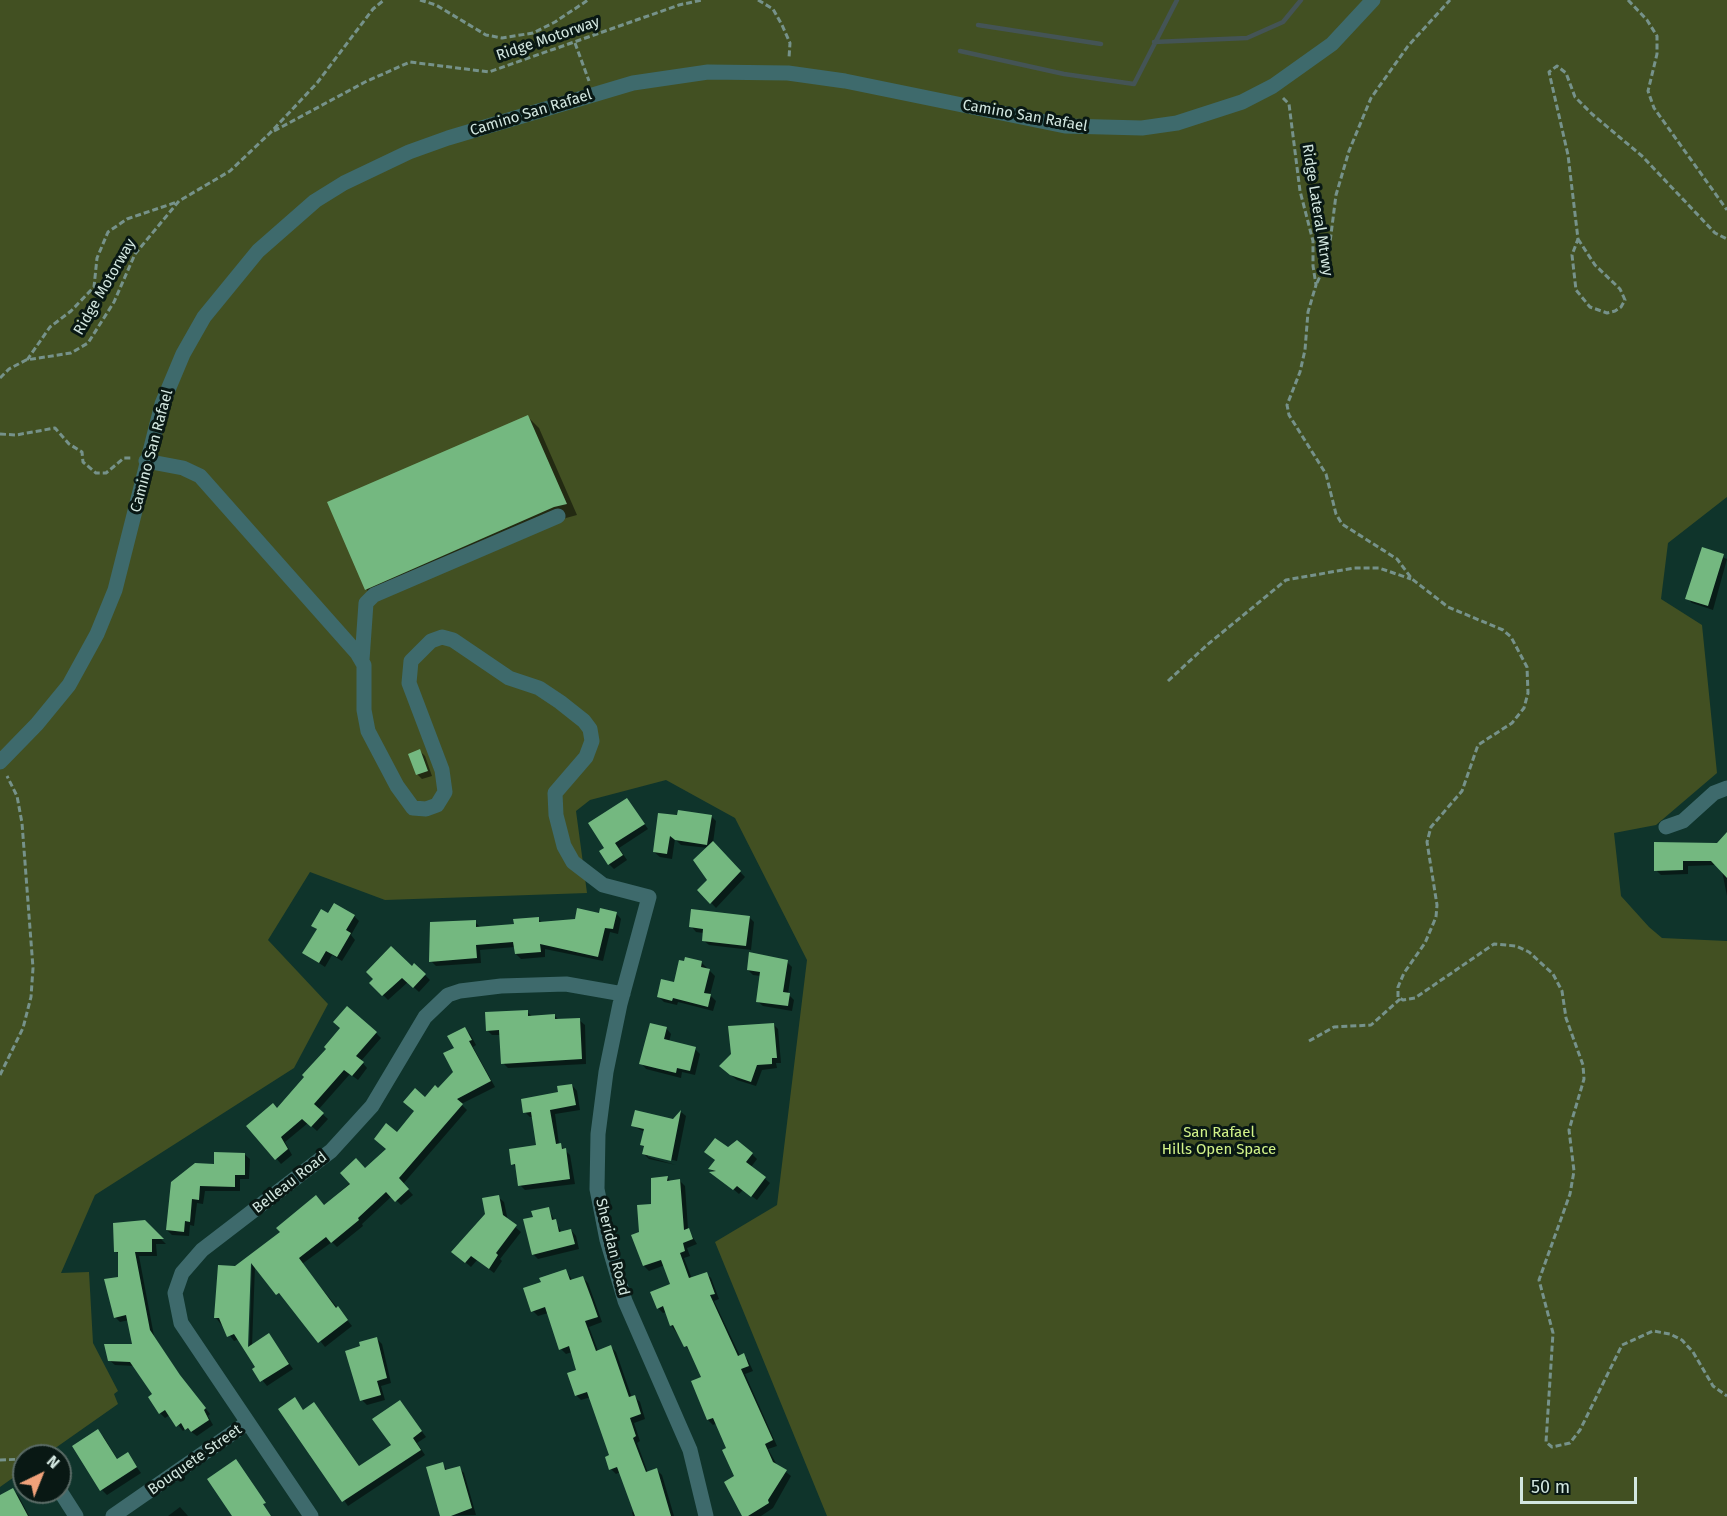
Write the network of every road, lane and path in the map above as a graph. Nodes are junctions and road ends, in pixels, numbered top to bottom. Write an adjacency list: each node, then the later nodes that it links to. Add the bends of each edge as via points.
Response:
1 (384, 0): 13 (path, Ridge Motorway)
2 (420, 0): 3 (path, Ridge Motorway, via 436,5 486,35 502,38 532,33)
3 (588, 0)
4 (702, 0): 9 (path, Ridge Motorway)
5 (758, 0): 10 (path, via 773,9 790,43)
6 (1373, 0): 11 (street, Camino San Rafael, via 1332,44)
7 (1450, 0): 18 (path, via 1408,46 1371,98 1336,195 1328,258)
8 (1628, 0): 15 (path, via 1657,36 1648,91 1654,108)
9 (575, 43): 12 (path); 13 (path, Ridge Motorway, via 489,72 410,62)
10 (788, 73): 11 (street, Camino San Rafael, via 1065,126 1095,128 1177,123 1242,102); 12 (street, Camino San Rafael, via 672,75)
11 (1273, 86): 18 (path, Ridge Lateral Mtrwy, via 1289,104)
12 (592, 94): 22 (street, Camino San Rafael, via 409,152 344,183 293,219 247,263 204,316 172,379)
13 (270, 133): 14 (path, Ridge Motorway, via 230,171)
14 (179, 201): 19 (path, Ridge Motorway, via 135,254 114,302 88,343 71,353); 19 (path, via 127,219 108,232 97,258 94,287 50,327)
15 (1727, 210)
16 (1578, 239): 16 (path, via 1595,265 1620,289 1625,300 1622,307 1608,313 1590,307 1576,290 1572,255); 17 (path, via 1568,155 1549,72 1557,66 1566,73 1575,97 1642,156 1715,233)
17 (1727, 239)
18 (1317, 285): 24 (path, Ridge Lateral Mtrwy, via 1308,312 1300,372 1287,405 1289,415 1326,474 1342,524 1397,559)
19 (26, 360): 20 (path, Ridge Motorway)
20 (0, 378)
21 (0, 434): 22 (path, via 55,428 82,452 82,462 96,473 106,472 124,458)
22 (146, 460): 25 (street, via 200,476); 27 (street, Camino San Rafael, via 115,590 97,634 69,685)
23 (558, 516): 25 (street, via 374,595 366,603)
24 (1412, 579): 26 (path, via 1379,568 1354,568 1286,580); 31 (path, Ridge Lateral Mtrwy, via 1448,607 1495,625 1511,636 1527,667 1528,693 1524,708 1512,723 1478,745 1462,791 1431,827 1427,842 1436,917 1425,943 1404,973 1398,987)
25 (362, 660): 30 (street, Sheridan Road, via 364,720 368,731 397,786 417,810 437,805 445,792 442,770 409,683 411,661 431,641 453,640 509,678 539,688 584,721 592,741 586,757 555,793 555,815 573,861 603,885 649,897)
26 (1168, 681)
27 (2, 767): 33 (path, via 17,796 22,823 33,968 23,1028)
28 (1727, 788): 29 (street, via 1714,792 1683,821)
29 (1666, 827)
30 (623, 993): 35 (street, Belleau Road, via 566,984 501,986 448,995 425,1017 372,1106 331,1151 191,1260 175,1293 181,1323); 38 (street, Sheridan Road, via 599,1124 597,1189 625,1301 690,1450)
31 (1400, 999): 32 (path, via 1371,1025 1334,1027); 34 (path, via 1415,998 1494,944 1529,952 1553,974 1562,991 1584,1079 1569,1130 1574,1171 1570,1194 1539,1280 1553,1333 1546,1442 1552,1447 1570,1443 1622,1345 1653,1332 1682,1340 1713,1386)
32 (1309, 1041)
33 (0, 1075)
34 (1727, 1396)
35 (247, 1423): 36 (street, Bouquete Street); 37 (street, Belleau Road)
36 (113, 1516)
37 (311, 1516)
38 (706, 1516)

